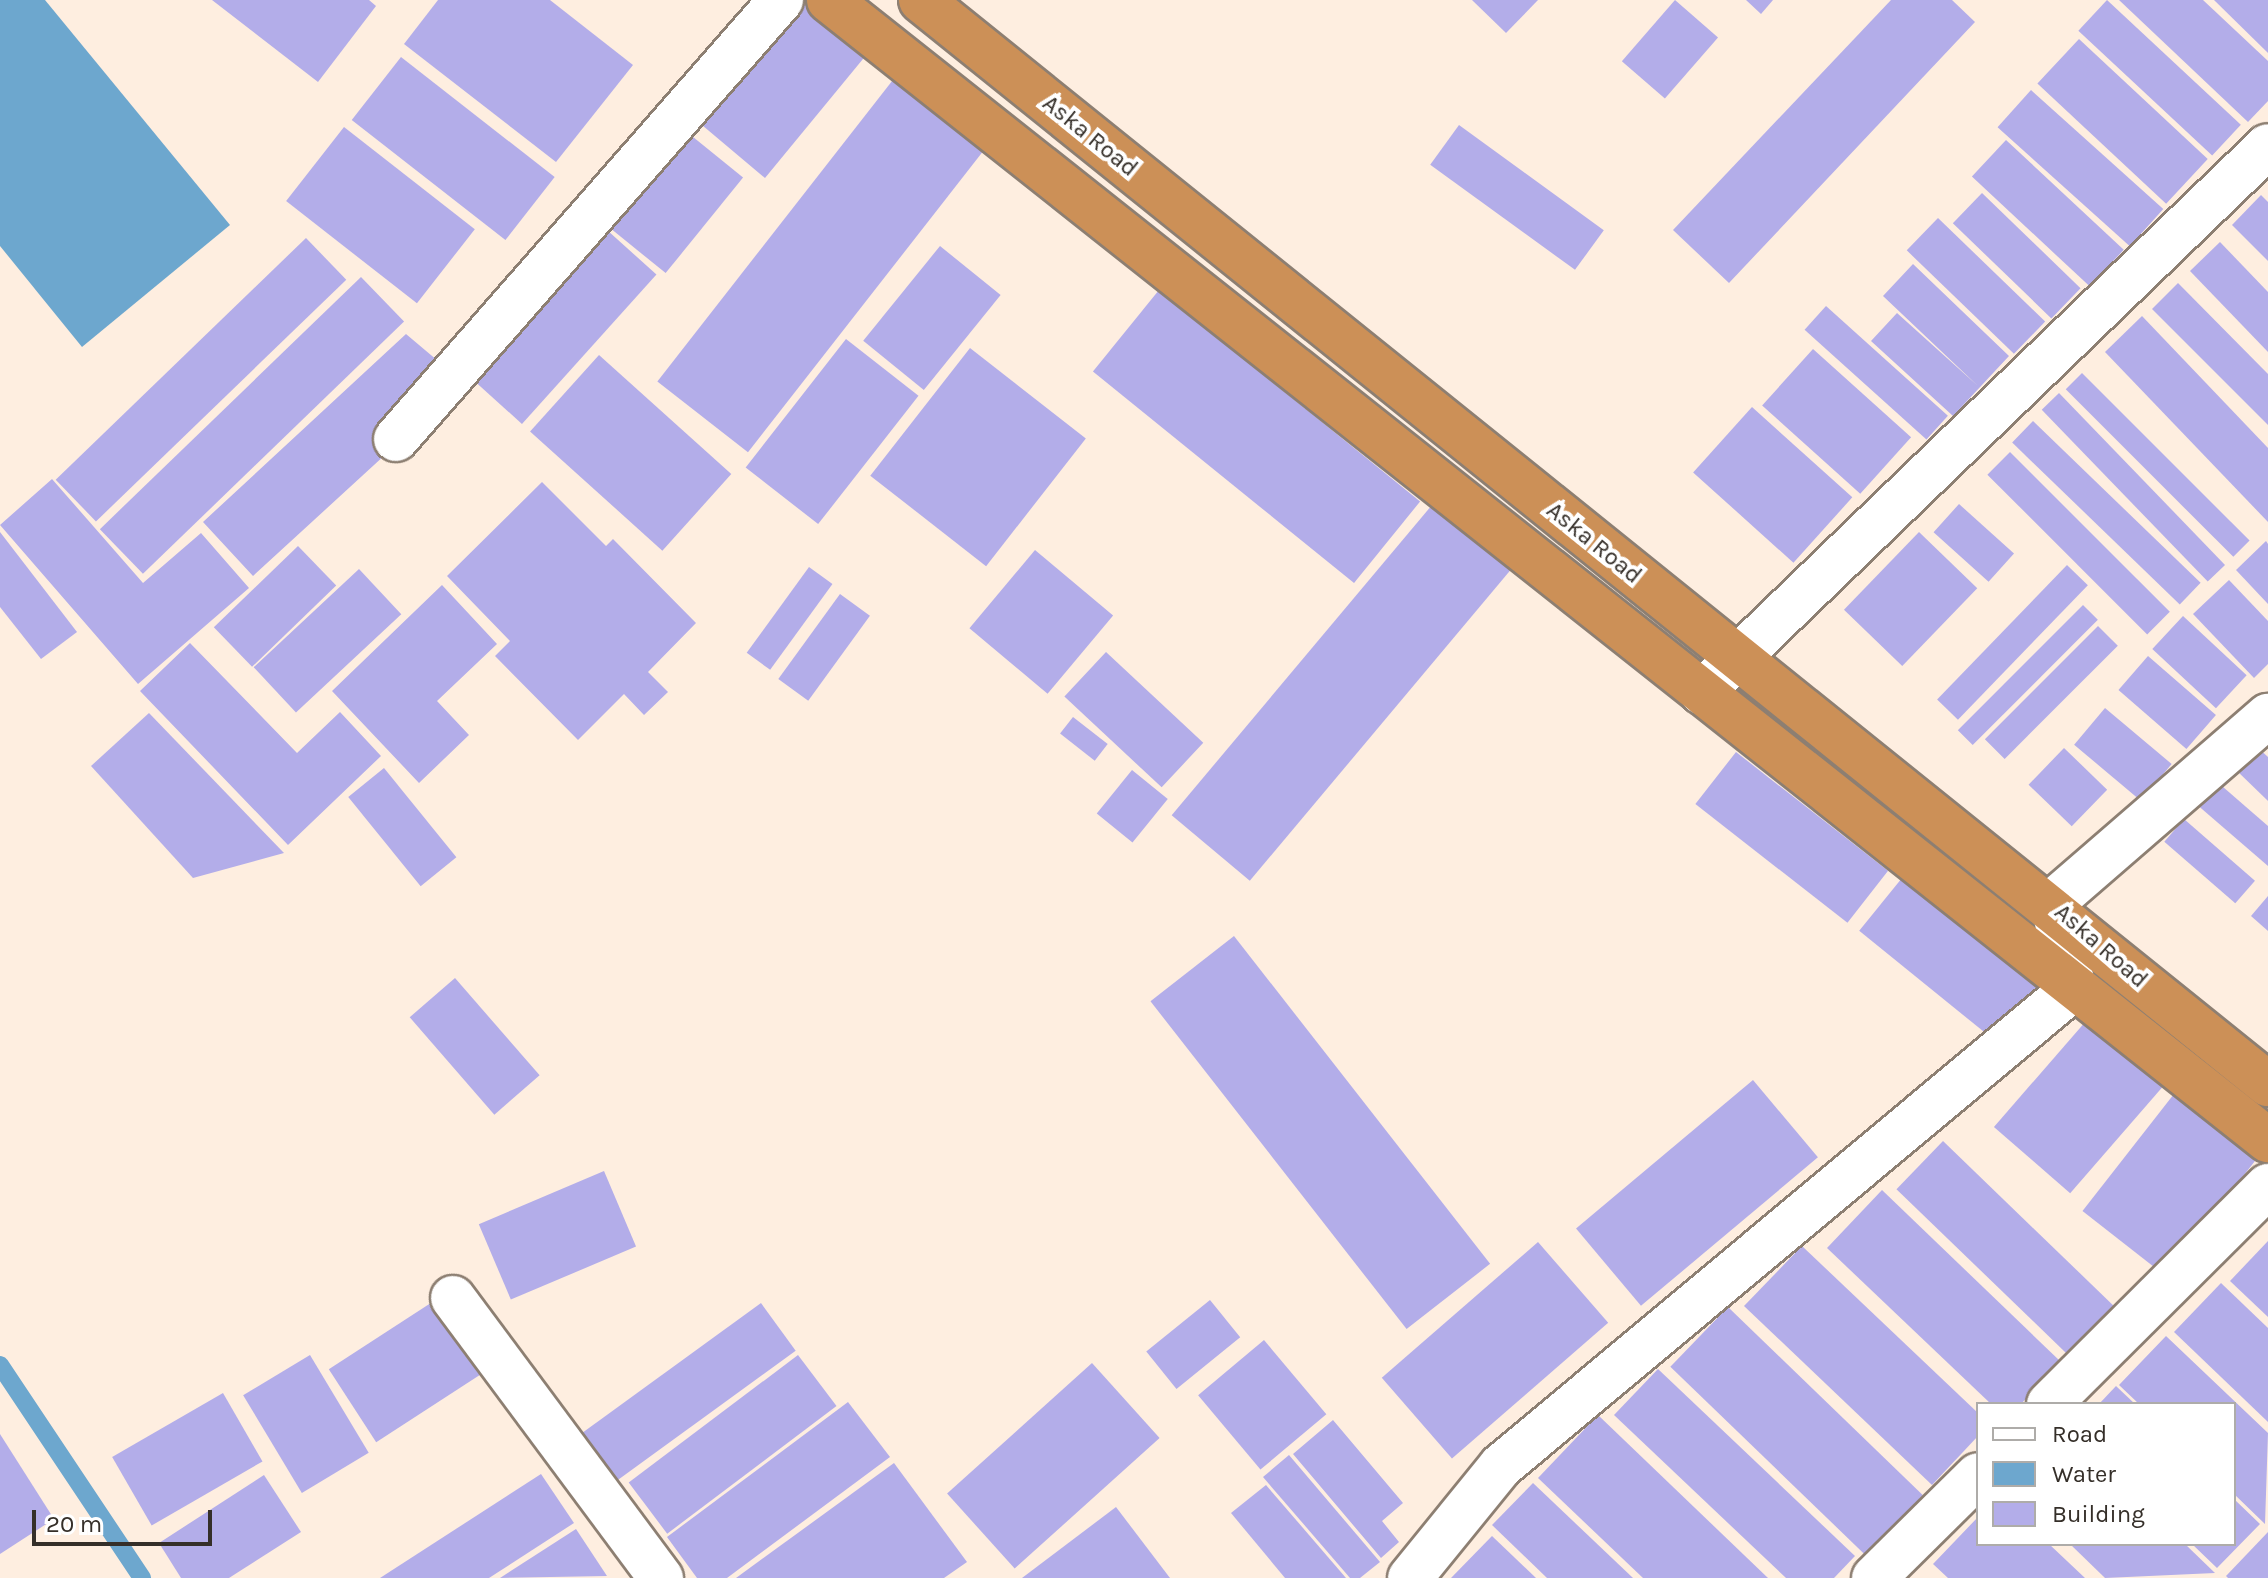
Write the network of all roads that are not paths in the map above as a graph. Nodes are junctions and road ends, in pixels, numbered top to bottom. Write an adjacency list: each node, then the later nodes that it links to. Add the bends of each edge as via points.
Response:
1 (781, 0): 5 (street)
2 (829, 0): 7 (highway)
3 (921, 0): 6 (highway, Aska Road)
4 (2268, 146): 6 (street)
5 (396, 439)
6 (1735, 657): 7 (street); 9 (highway, Aska Road)
7 (1702, 692): 10 (highway)
8 (2268, 716): 9 (street)
9 (2052, 903): 10 (street); 11 (highway, Aska Road, via 2110,959)
10 (2074, 988): 12 (highway); 18 (street, via 1501,1466)
11 (2264, 1073)
12 (2268, 1140)
13 (2268, 1186): 15 (street)
14 (453, 1298): 17 (street)
15 (2051, 1402)
16 (1976, 1477): 19 (street)
17 (661, 1578)
18 (1410, 1578)
19 (1874, 1578)

